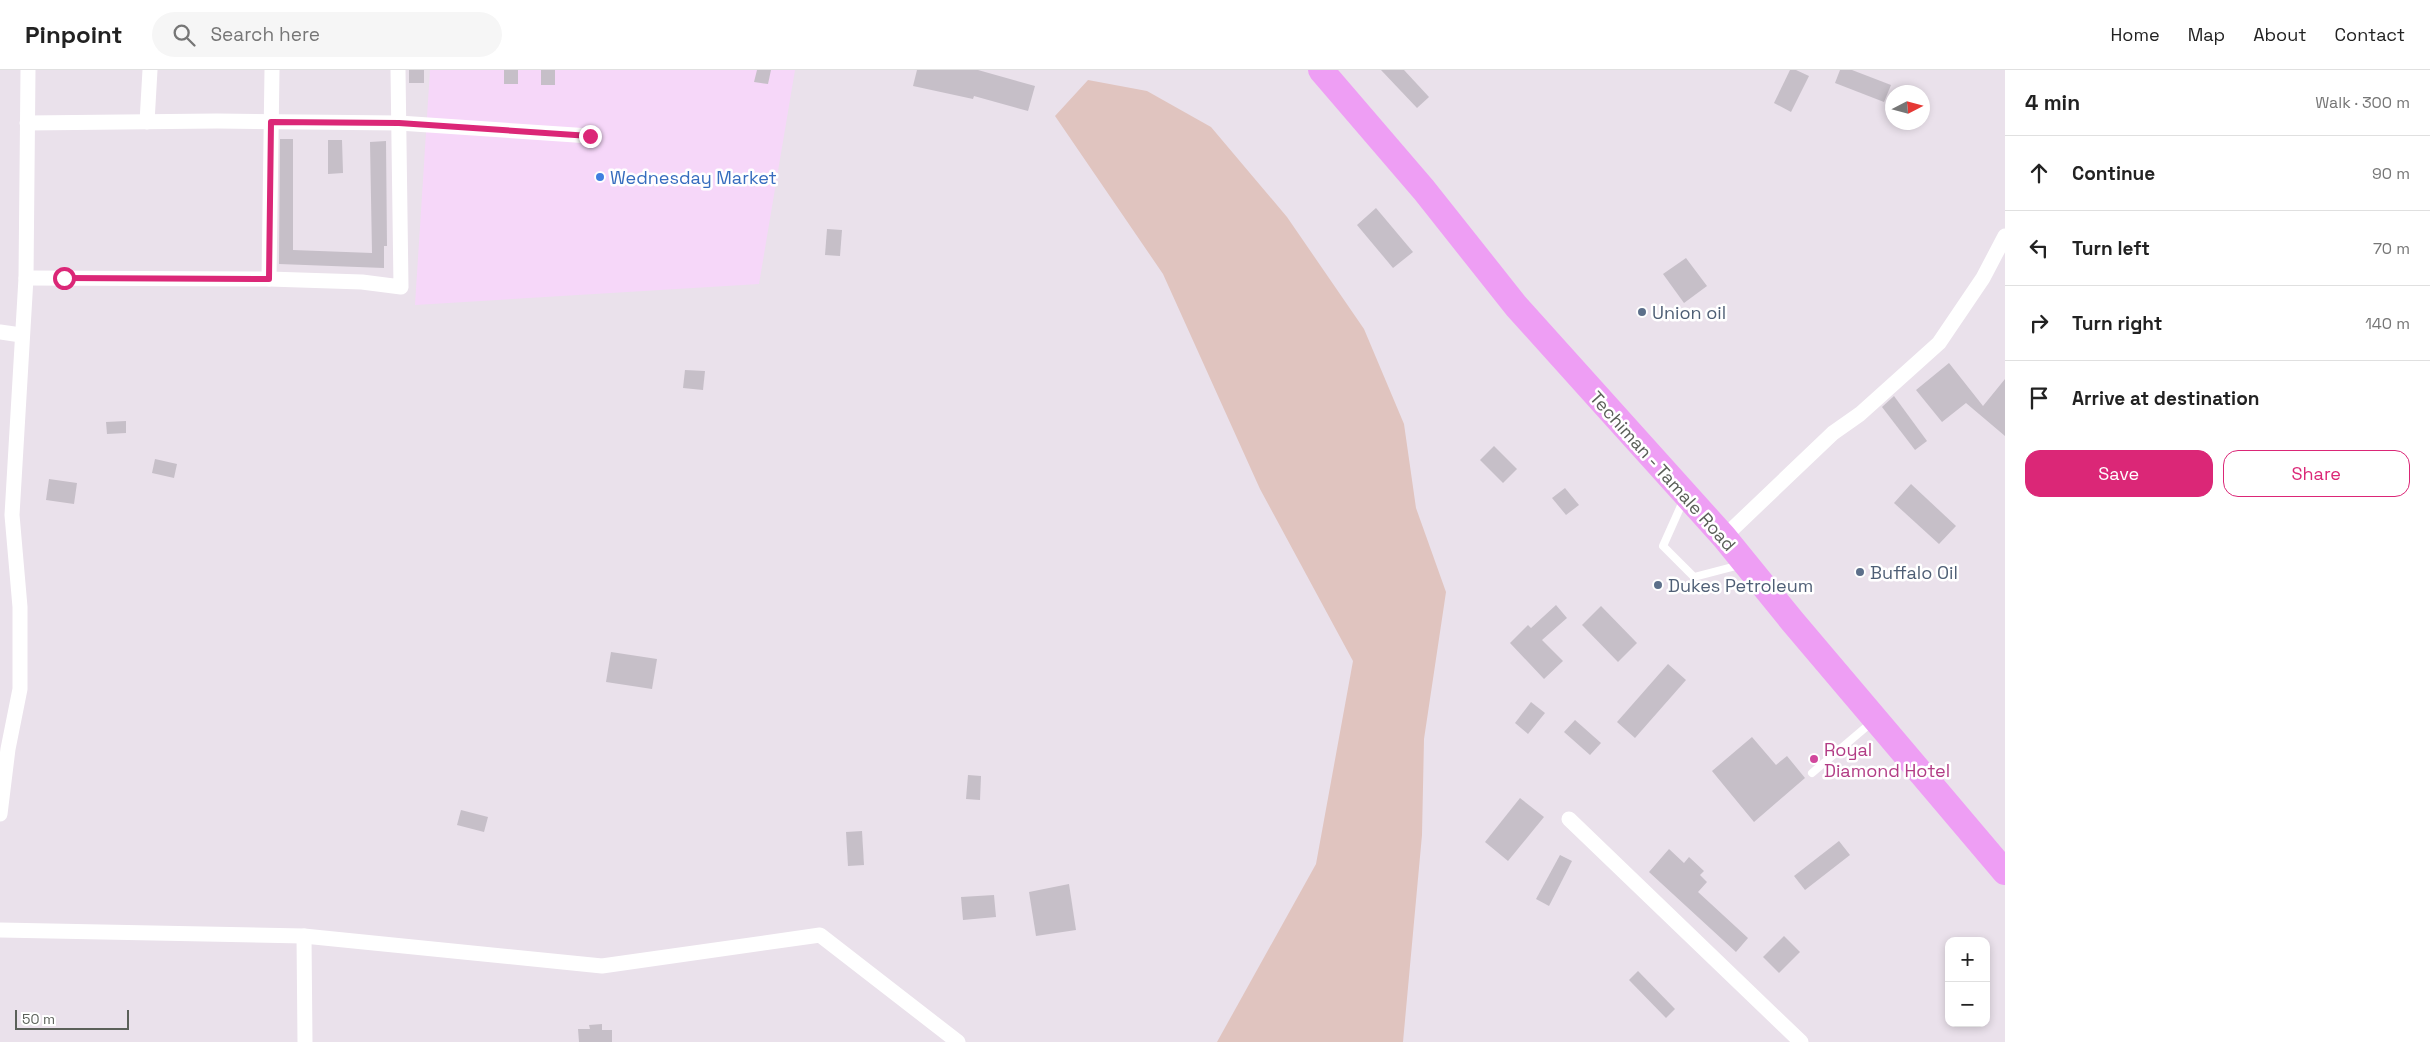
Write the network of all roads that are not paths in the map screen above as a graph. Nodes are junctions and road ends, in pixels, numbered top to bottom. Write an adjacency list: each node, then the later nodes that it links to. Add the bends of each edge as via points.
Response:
1 (28, 70): 8 (street)
2 (150, 70): 6 (street)
3 (272, 70): 7 (street)
4 (398, 70): 9 (street)
5 (1321, 70): 16 (highway, Techiman - Tamale Road, via 1424,190 1516,306)
6 (147, 122): 7 (street); 8 (street)
7 (271, 122): 9 (street); 13 (street)
8 (27, 123): 12 (street)
9 (399, 123): 10 (street); 13 (street, via 400,287 362,282)
10 (590, 136)
11 (2005, 236): 17 (street, via 1983,278 1939,343 1860,414 1833,433)
12 (26, 278): 13 (street); 15 (street)
13 (269, 279)
14 (0, 332): 15 (street)
15 (21, 335): 21 (street, via 12,515 20,607 20,689)
16 (1686, 495): 17 (highway, Techiman - Tamale Road); 18 (lane, via 1663,546 1694,577)
17 (1724, 537): 18 (highway, Techiman - Tamale Road)
18 (1745, 563): 19 (highway, Techiman - Tamale Road)
19 (1875, 719): 20 (lane); 23 (highway, Techiman - Tamale Road)
20 (1812, 773)
21 (0, 814)
22 (1570, 819): 28 (street)
23 (2005, 872)
24 (0, 930): 25 (street)
25 (304, 936): 26 (street); 27 (street, via 602,966 820,935)
26 (305, 1042)
27 (958, 1042)
28 (1801, 1042)

